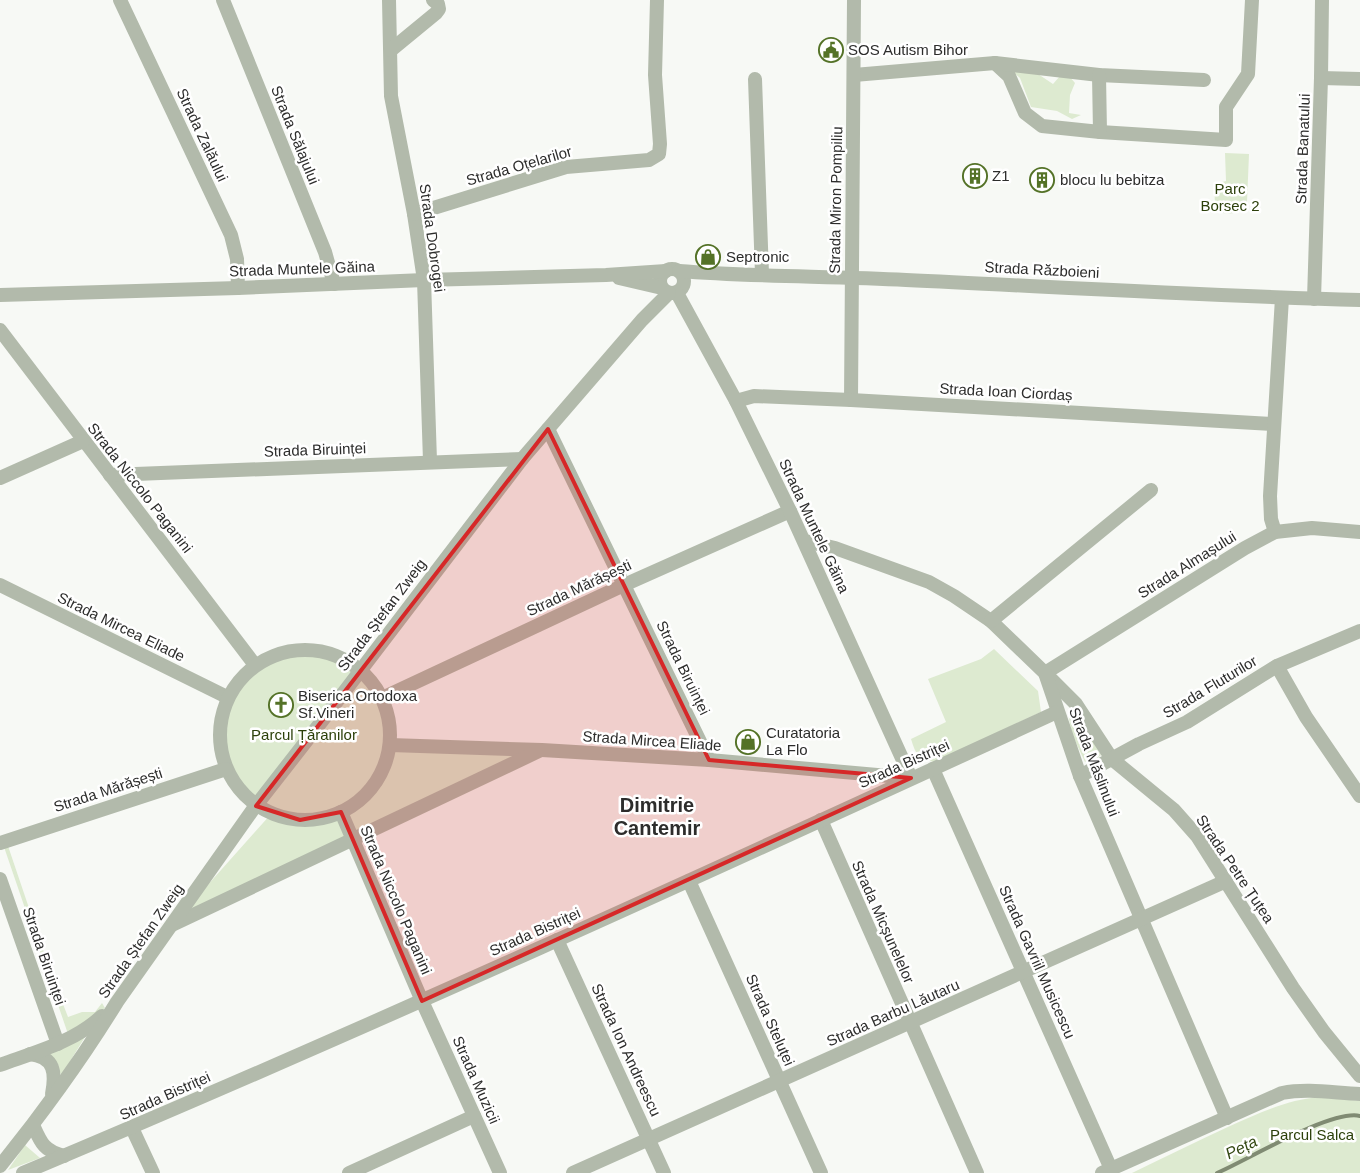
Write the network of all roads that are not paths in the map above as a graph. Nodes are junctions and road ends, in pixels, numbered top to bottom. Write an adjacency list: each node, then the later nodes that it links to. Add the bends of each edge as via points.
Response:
1 (120, 0): 26 (street, Strada Zalăului, via 232,235)
2 (222, 0): 25 (street, Strada Sălajului, via 325,252)
3 (389, 0): 9 (street, Strada Dobrogei)
4 (433, 0): 9 (street, via 439,9)
5 (657, 0): 18 (street, Strada Oțelarilor, via 655,75 659,154 649,160 566,167)
6 (854, 0): 11 (street, Strada Miron Pompiliu)
7 (1252, 0): 17 (street, via 1248,74 1226,108 1226,140)
8 (1322, 0): 14 (street, Strada Banatului)
9 (391, 50): 18 (street, Strada Dobrogei, via 391,96)
10 (995, 63): 11 (street); 12 (street); 17 (street, via 1009,76 1025,113 1042,126)
11 (854, 75): 23 (street, Strada Miron Pompiliu)
12 (1100, 75): 16 (street); 17 (street)
13 (755, 78): 21 (street)
14 (1321, 78): 15 (street); 30 (street, Strada Banatului)
15 (1360, 79)
16 (1204, 80)
17 (1100, 132)
18 (414, 214): 24 (street, Strada Dobrogei)
19 (672, 271): 20 (street, Strada Războieni); 22 (street, Strada Muntele Găina); 27 (street, via 660,278); 27 (street, Strada Muntele Găina, via 684,278 684,285)
20 (722, 274): 21 (street, Strada Războieni); 27 (street, Strada Războieni)
21 (762, 274): 23 (street, Strada Războieni)
22 (606, 275): 24 (street, Strada Muntele Găina); 27 (street, Strada Muntele Găina)
23 (852, 277): 29 (street, Strada Războieni); 33 (street, Strada Miron Pompiliu)
24 (424, 280): 25 (street, Strada Muntele Găina); 39 (street, Strada Dobrogei)
25 (334, 284): 26 (street, Strada Muntele Găina)
26 (238, 288): 28 (street, Strada Muntele Găina)
27 (672, 291): 34 (street, Strada Muntele Găina); 36 (street, Strada Ștefan Zweig, via 642,320)
28 (0, 295)
29 (1282, 298): 30 (street, Strada Războieni); 35 (street)
30 (1314, 299): 31 (street, Strada Războieni)
31 (1360, 300)
32 (0, 330): 37 (street, Strada Niccolo Paganini)
33 (851, 400): 34 (street, Strada Ioan Ciordaș, via 754,396); 35 (street, Strada Ioan Ciordaș)
34 (736, 401): 43 (street, Strada Muntele Găina)
35 (1274, 424): 44 (street, via 1270,496)
36 (548, 429): 38 (street, Strada Ștefan Zweig); 48 (street, Strada Biruinței)
37 (83, 441): 40 (street, Strada Niccolo Paganini); 41 (street)
38 (522, 459): 39 (street, Strada Biruinței); 53 (street, Strada Ștefan Zweig)
39 (430, 461): 40 (street, Strada Biruinței)
40 (110, 475): 51 (street, Strada Niccolo Paganini)
41 (0, 478)
42 (1151, 490): 49 (street)
43 (790, 511): 46 (street, Strada Muntele Găina); 48 (street, Strada Mărășești)
44 (1275, 532): 45 (street, Strada Almașului, via 1312,528); 54 (street, Strada Almașului)
45 (1360, 532)
46 (805, 541): 49 (street, Strada Măslinului, via 835,548 929,582); 65 (street, Strada Muntele Găina)
47 (0, 585): 55 (street, Strada Mircea Eliade)
48 (624, 585): 56 (street, Strada Mărășești); 61 (street, Strada Biruinței)
49 (991, 621): 54 (street, Strada Măslinului)
50 (1360, 632): 52 (street, Strada Fluturilor)
51 (255, 665): 53 (street, via 284,651 308,649 331,653); 55 (street, via 239,679)
52 (1277, 666): 60 (street, Strada Fluturilor, via 1187,722); 66 (street, via 1306,717)
53 (360, 669): 56 (street); 67 (street, Strada Ștefan Zweig)
54 (1045, 673): 57 (street, Strada Măslinului); 60 (street, Strada Petre Țuțea, via 1076,704)
55 (227, 698): 62 (street, via 219,734 220,752)
56 (382, 698): 58 (street, via 390,720)
57 (1057, 712): 63 (street, Strada Bistriței); 64 (street, Strada Măslinului)
58 (390, 744): 59 (street, Strada Mircea Eliade); 68 (street, via 384,768 371,788 354,805)
59 (542, 750): 61 (street, Strada Mircea Eliade); 70 (street)
60 (1112, 759): 64 (street, Strada Fluturilor); 74 (street, Strada Petre Țuțea, via 1185,822)
61 (709, 760): 65 (street, Strada Mircea Eliade)
62 (226, 769): 67 (street, via 243,795); 71 (street, Strada Mărășești)
63 (933, 769): 65 (street, Strada Bistriței); 78 (street, Strada Gavriil Musicescu)
64 (1080, 776): 75 (street, Strada Măslinului)
65 (911, 778): 69 (street, Strada Bistriței)
66 (1360, 796)
67 (256, 806): 68 (street, via 271,814 300,820); 76 (street, Strada Ștefan Zweig)
68 (341, 812): 70 (street, Strada Niccolo Paganini)
69 (821, 820): 73 (street, Strada Bistriței); 81 (street, Strada Micșunelelor)
70 (353, 839): 76 (street); 79 (street, Strada Niccolo Paganini)
71 (0, 843)
72 (0, 879): 82 (street, Strada Biruinței)
73 (688, 881): 77 (street, Strada Bistriței); 86 (street, Strada Steluței)
74 (1226, 881): 75 (street, Strada Barbu Lăutaru); 85 (street, Strada Petre Țuțea, via 1293,988)
75 (1141, 919): 78 (street, Strada Barbu Lăutaru); 90 (street, Strada Măslinului)
76 (172, 925): 80 (street, Strada Ștefan Zweig)
77 (557, 940): 79 (street, Strada Bistriței); 93 (street, Strada Ion Andreescu)
78 (1024, 972): 81 (street, Strada Barbu Lăutaru); 96 (street, Strada Gavriil Musicescu)
79 (422, 1001): 89 (street, Strada Muzicii); 92 (street, Strada Bistriței)
80 (117, 1002): 82 (street, via 90,1027); 88 (street, Strada Ștefan Zweig)
81 (910, 1023): 86 (street, Strada Barbu Lăutaru); 104 (street, Strada Micșunelelor)
82 (58, 1044): 83 (street)
83 (30, 1054): 84 (street); 88 (street, via 40,1055 52,1066 54,1085)
84 (0, 1065)
85 (1360, 1076)
86 (779, 1081): 93 (street, Strada Barbu Lăutaru); 103 (street, Strada Steluței)
87 (1360, 1094): 90 (street, via 1282,1093)
88 (51, 1098): 91 (street, Strada Ștefan Zweig)
89 (474, 1116): 99 (street); 100 (street, Strada Muzicii)
90 (1227, 1118): 96 (street)
91 (33, 1125): 94 (street, via 46,1149); 95 (street, Strada Ștefan Zweig)
92 (132, 1128): 94 (street, Strada Bistriței); 98 (street)
93 (649, 1139): 101 (street, Strada Barbu Lăutaru); 102 (street, Strada Ion Andreescu)
94 (64, 1156): 97 (street, Strada Bistriței)
95 (0, 1166)
96 (1107, 1171)
97 (23, 1173)
98 (153, 1173)
99 (349, 1173)
100 (500, 1173)
101 (573, 1173)
102 (664, 1173)
103 (821, 1173)
104 (977, 1173)

